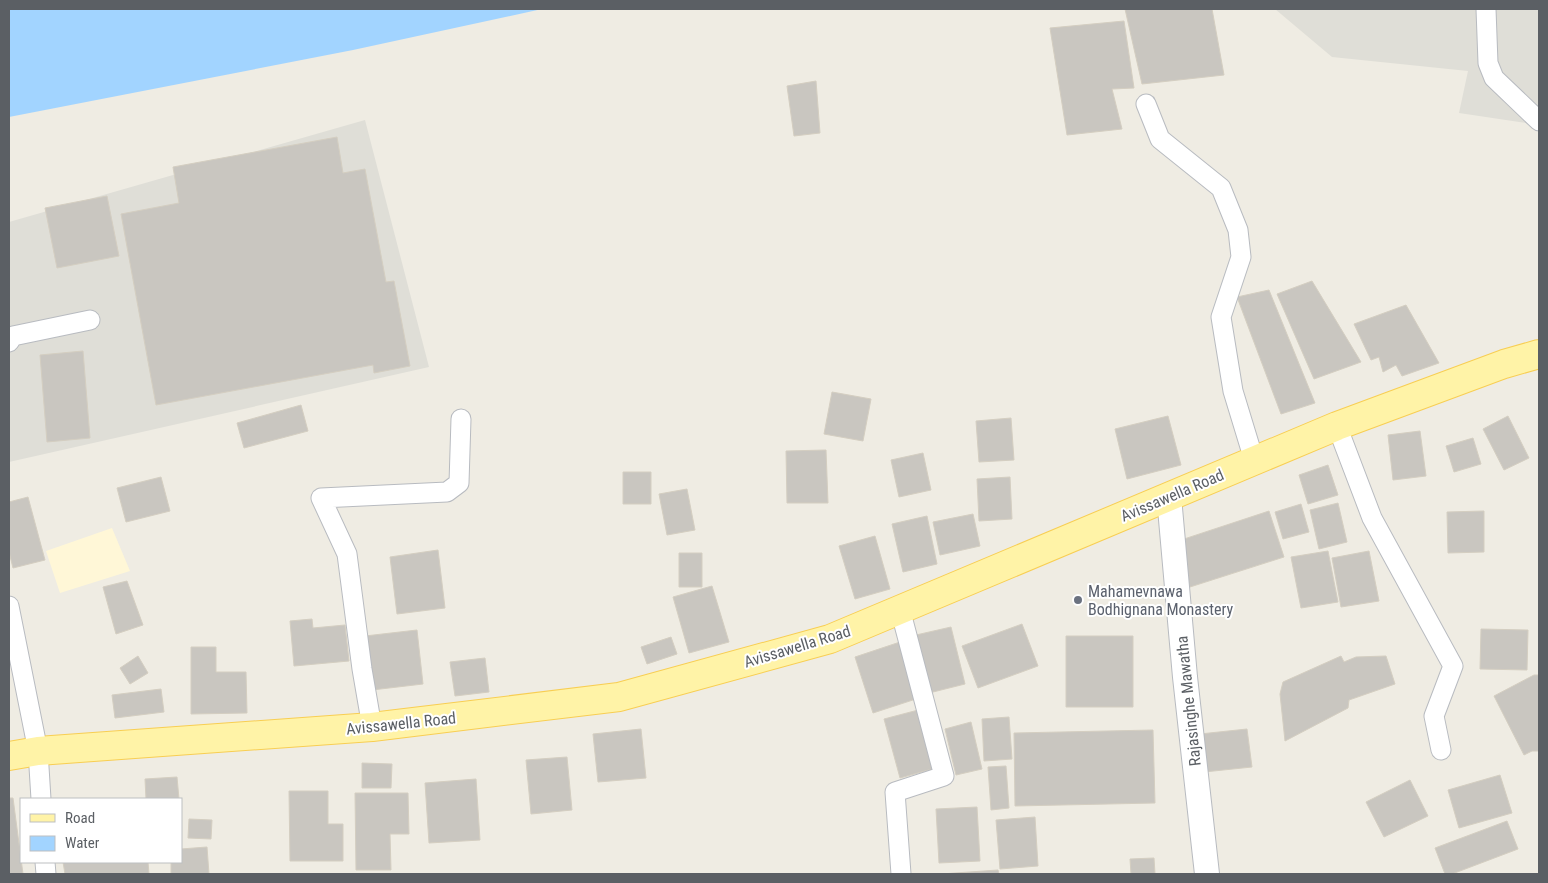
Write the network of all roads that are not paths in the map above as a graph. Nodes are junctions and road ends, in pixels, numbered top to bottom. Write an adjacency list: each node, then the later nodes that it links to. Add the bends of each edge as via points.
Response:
1 (1486, 9): 3 (street, via 1488,63 1494,78)
2 (1146, 104): 9 (street, via 1160,140 1221,188 1238,230 1241,257 1221,317 1233,391)
3 (1539, 121)
4 (90, 320): 5 (street, via 13,336)
5 (9, 342)
6 (1539, 354): 8 (main road, Avissawella Road)
7 (462, 419): 13 (street, via 459,483 447,492 321,498 347,554)
8 (1337, 426): 9 (main road, Avissawella Road); 14 (street, via 1372,518 1453,666 1434,716)
9 (1254, 460): 10 (main road, Avissawella Road)
10 (1169, 497): 12 (main road, Avissawella Road); 19 (street, Rajasinghe Mawatha)
11 (9, 606): 15 (street)
12 (900, 609): 13 (main road, Avissawella Road, via 830,639 619,697); 18 (street, via 944,776 895,792)
13 (372, 728): 15 (main road, Avissawella Road)
14 (1441, 750)
15 (38, 751): 16 (main road, Avissawella Road); 17 (street)
16 (9, 756)
17 (41, 798)
18 (901, 874)
19 (1206, 874)

